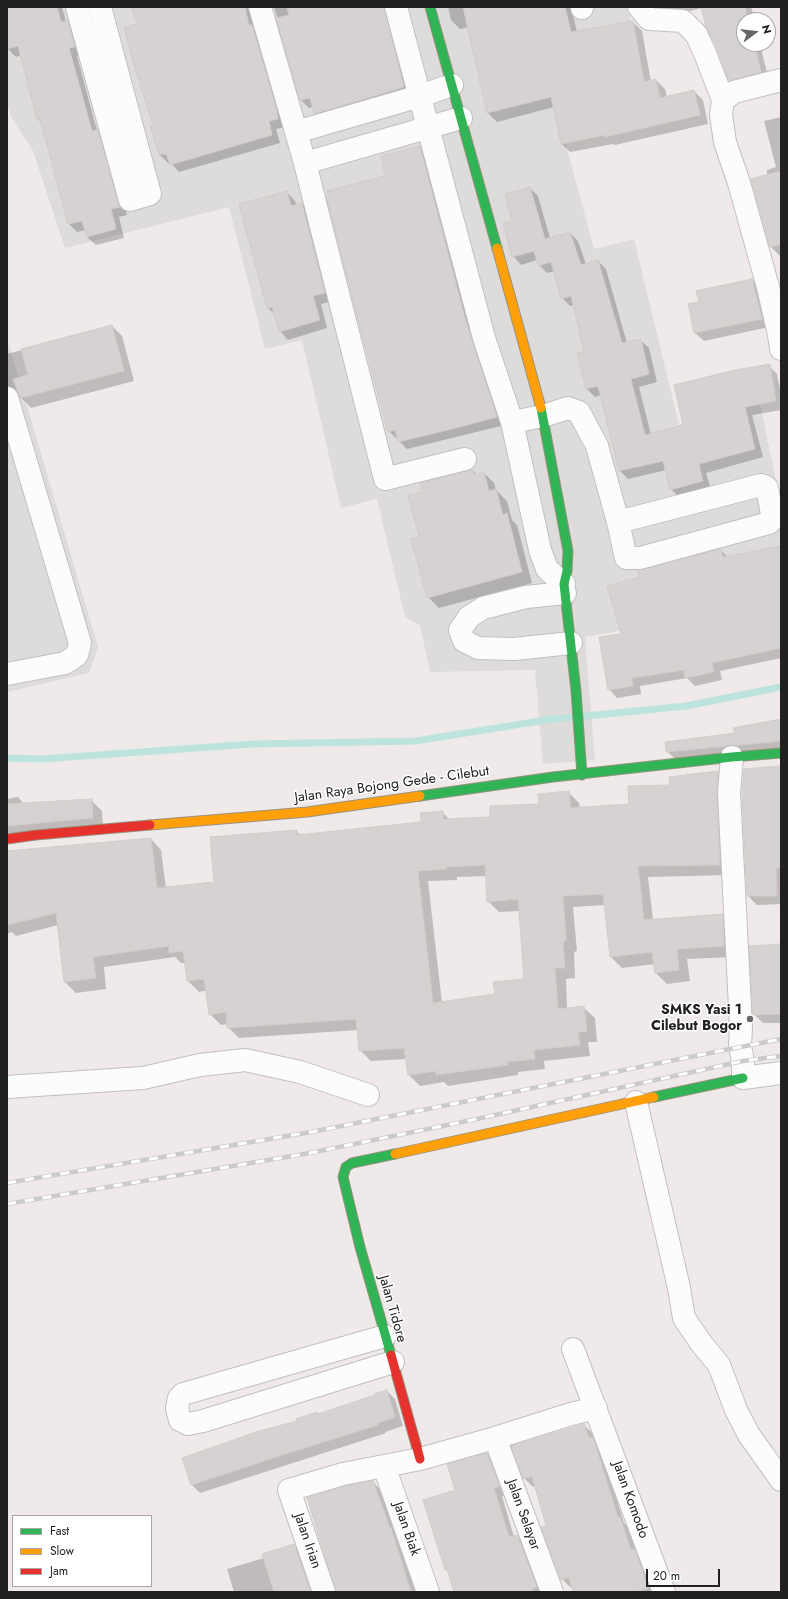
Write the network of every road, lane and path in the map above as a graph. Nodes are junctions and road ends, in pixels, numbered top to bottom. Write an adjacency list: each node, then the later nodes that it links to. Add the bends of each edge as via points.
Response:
1 (78, 7): 2 (street, via 130,200 150,194)
2 (100, 7)
3 (260, 7): 13 (street)
4 (396, 7): 9 (street)
5 (430, 7): 8 (street)
6 (639, 7): 10 (street, via 649,19 684,21 696,34)
7 (781, 80): 10 (street, via 734,92)
8 (452, 85): 9 (street); 11 (street)
9 (420, 96): 12 (street); 13 (street)
10 (723, 100): 15 (street, via 721,115 725,142 768,288)
11 (461, 118): 12 (street); 17 (street)
12 (428, 128): 14 (street); 18 (street, via 484,338)
13 (296, 132): 14 (street)
14 (305, 163): 19 (street, via 385,479)
15 (781, 349)
16 (7, 398): 23 (street, via 80,644 77,655 65,664)
17 (543, 416): 18 (street); 20 (street, via 568,408 579,412 597,446); 21 (street, via 568,551)
18 (512, 422): 21 (street, via 540,550 547,568)
19 (466, 459)
20 (618, 522): 20 (street, via 761,485 767,488 773,519 772,522 761,526 640,558 626,558)
21 (564, 588): 22 (street); 22 (street, via 483,608 469,617 460,630 464,642 478,648 514,649)
22 (571, 643): 26 (street)
23 (7, 674)
24 (781, 753): 25 (street, Jalan Raya Bojong Gede - Cilebut)
25 (732, 757): 26 (street, Jalan Raya Bojong Gede - Cilebut); 29 (street, via 729,793)
26 (582, 775): 27 (street, Jalan Raya Bojong Gede - Cilebut, via 307,812)
27 (7, 839)
28 (781, 1073): 29 (street)
29 (743, 1078): 32 (street)
30 (7, 1087): 31 (street, via 143,1078 200,1065 245,1060 300,1072)
31 (368, 1095)
32 (636, 1102): 33 (street, Jalan Tidore, via 352,1163 346,1167 343,1177); 40 (street, via 684,1318 719,1365 736,1410 749,1434)
33 (385, 1336): 35 (street, Jalan Tidore); 35 (street, via 183,1394 179,1398 177,1408 180,1420 188,1424 203,1421)
34 (573, 1348): 36 (street, Jalan Komodo)
35 (393, 1362): 38 (street, Jalan Tidore)
36 (596, 1408): 37 (street); 44 (street, Jalan Komodo)
37 (495, 1438): 38 (street); 43 (street, Jalan Selayar)
38 (420, 1459): 39 (street)
39 (384, 1466): 41 (street, Jalan Irian, via 343,1474 290,1490); 42 (street, Jalan Biak)
40 (781, 1480)
41 (324, 1592)
42 (428, 1592)
43 (552, 1592)
44 (664, 1592)

